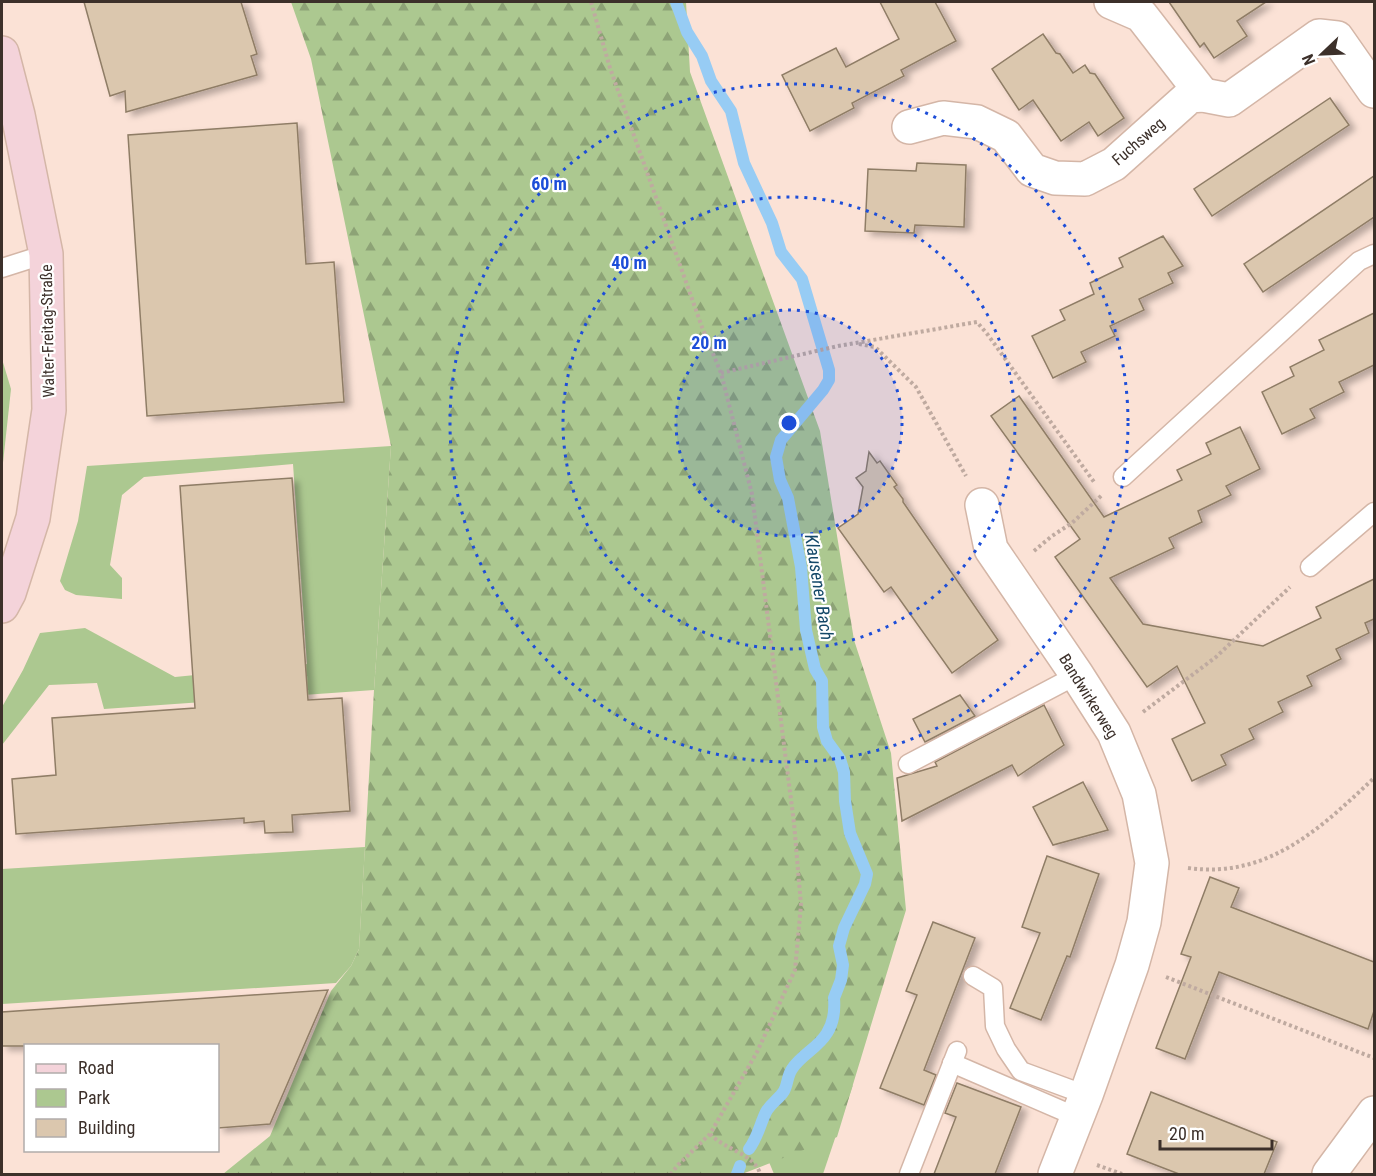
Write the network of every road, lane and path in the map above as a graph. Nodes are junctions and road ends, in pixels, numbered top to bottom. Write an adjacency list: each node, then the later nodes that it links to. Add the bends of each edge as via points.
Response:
1 (591, 2): 11 (path, via 614,79)
2 (1111, 2): 5 (street, via 1141,15)
3 (2, 53): 7 (street, Walter-Freitag-Straße)
4 (1374, 91): 5 (street, via 1336,38 1318,36 1229,100)
5 (1203, 95): 6 (street, Fuchsweg, via 1190,96 1114,164 1084,179 1055,178 1032,170 1006,136 977,122 942,118)
6 (909, 126)
7 (46, 254): 9 (lane); 17 (street, Walter-Freitag-Straße, via 49,410 33,518)
8 (1374, 254): 12 (lane, via 1359,261)
9 (2, 268)
10 (854, 343): 11 (path); 13 (path, via 875,346 916,387); 15 (path, via 977,322 1104,494)
11 (721, 373): 28 (path, via 752,494 801,905 795,970 757,1052)
12 (1123, 477)
13 (982, 505): 18 (street, Bandwirkerweg, via 991,549)
14 (1370, 523): 16 (lane)
15 (1052, 536)
16 (1310, 567): 19 (path, via 1216,657)
17 (2, 606)
18 (1077, 675): 19 (street, Bandwirkerweg); 20 (lane)
19 (1114, 733): 22 (street, Bandwirkerweg, via 1139,794)
20 (908, 764)
21 (1374, 778): 22 (path, via 1301,842 1265,859 1232,868)
22 (1152, 863): 26 (street, Bandwirkerweg, via 1144,922 1132,965)
23 (973, 976): 26 (lane, via 993,988 995,1026 1021,1071)
24 (1172, 979): 25 (path)
25 (1374, 1058)
26 (1082, 1106): 32 (lane, via 955,1057); 33 (street, Bandwirkerweg)
27 (1374, 1113): 35 (street)
28 (710, 1134): 30 (path); 31 (path, via 753,1161)
29 (1095, 1164): 34 (path)
30 (671, 1174)
31 (760, 1174)
32 (909, 1174)
33 (1054, 1174)
34 (1122, 1174)
35 (1329, 1174)

